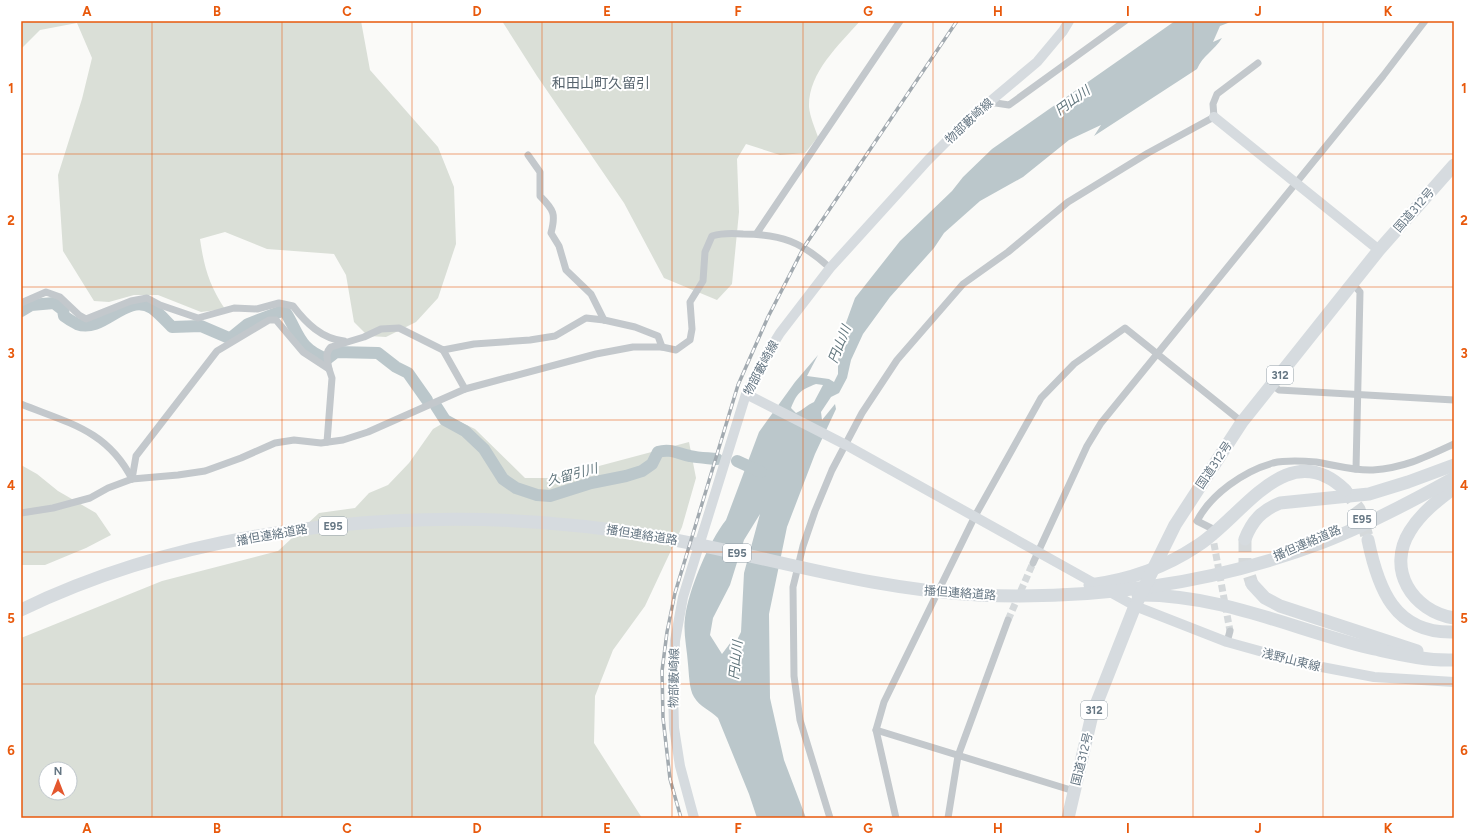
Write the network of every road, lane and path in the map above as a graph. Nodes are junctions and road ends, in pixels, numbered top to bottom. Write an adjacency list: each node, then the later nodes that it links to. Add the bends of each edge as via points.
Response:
1 (900, 21): 11 (street)
2 (1069, 21): 6 (main road, 物部藪崎線, via 1037,62)
3 (1125, 21): 6 (street, via 1009,104)
4 (1425, 21): 10 (street)
5 (1258, 63): 7 (street, via 1216,94 1213,104)
6 (989, 102): 13 (main road, 物部藪崎線, via 928,160)
7 (1214, 117): 10 (main road); 30 (street, via 1148,153 1068,202 1008,252 963,284 897,360)
8 (528, 154): 16 (street, via 540,172 540,196 550,206 555,217 551,233 559,246 566,270 591,294)
9 (1454, 165): 12 (highway, 国道312号 / 312)
10 (1296, 182): 12 (main road); 20 (street)
11 (757, 233): 13 (street, via 796,243 816,255); 18 (street, via 721,233 712,236 705,252 703,281 690,302 690,340 676,350)
12 (1379, 250): 14 (highway, 国道312号 / 312)
13 (830, 268): 24 (main road, 物部藪崎線, via 780,333)
14 (1353, 284): 22 (highway, 国道312号 / 312); 25 (street, via 1360,292)
15 (21, 303): 17 (street, via 46,292 60,297 79,315 86,318 131,301 147,298 198,318 234,308 257,309 279,303 293,306 306,322 320,333 339,341)
16 (604, 320): 18 (street, via 635,327 658,336); 19 (street, via 586,318 555,336 474,344)
17 (349, 342): 19 (street, via 381,329 399,328); 21 (street, via 328,350)
18 (662, 347): 23 (street, via 633,347 596,354)
19 (443, 350): 23 (street)
20 (1158, 354): 28 (street); 40 (street, via 1126,328 1074,364 1041,398); 44 (street, via 1101,423 1087,446)
21 (328, 363): 29 (street, via 332,378); 36 (street, via 303,352 276,320 270,320 217,351 136,456)
22 (1272, 385): 25 (street, via 1279,390); 28 (highway, 国道312号 / 312)
23 (465, 389): 29 (street, via 368,432)
24 (746, 394): 30 (main road, 浅野山東線); 62 (main road, 物部藪崎線, via 683,597 675,641 674,728 680,766)
25 (1357, 394): 26 (street); 33 (street)
26 (1454, 400)
27 (21, 404): 36 (street, via 76,425 94,436 113,450)
28 (1242, 422): 50 (highway, 国道312号 / 312, via 1175,524)
29 (328, 442): 36 (street, via 294,440 275,443 205,471)
30 (843, 443): 40 (main road, 浅野山東線); 63 (street, via 802,546 793,587 794,676 800,720)
31 (1454, 444): 33 (street, via 1401,467)
32 (1454, 465): 42 (highway, via 1369,494 1280,503 1257,517)
33 (1356, 469): 41 (street, via 1315,462 1274,463 1260,468 1227,488 1201,514 1197,521)
34 (1454, 470): 45 (highway, 播但連絡道路 / E95, via 1341,529)
35 (1454, 478): 45 (highway, 播但連絡道路 / E95, via 1350,531 1322,543)
36 (132, 479): 39 (street, via 90,498)
37 (1454, 488): 52 (highway, via 1416,523 1406,538 1401,562 1407,586 1416,600 1436,613)
38 (1345, 490): 49 (highway, via 1334,480 1319,474 1295,473 1279,477 1257,493 1210,537 1179,558 1135,576)
39 (21, 513)
40 (975, 516): 44 (main road, 浅野山東線); 59 (street, via 884,702)
41 (1211, 528)
42 (1245, 539)
43 (1368, 540): 55 (highway, via 1379,584 1394,608 1419,625)
44 (1038, 551): 46 (street); 50 (main road, 浅野山東線)
45 (1267, 560): 48 (highway, 播但連絡道路 / E95)
46 (1033, 562)
47 (1252, 584): 57 (highway, via 1265,598 1290,610 1429,655)
48 (1171, 590): 49 (highway, 播但連絡道路 / E95); 57 (highway, via 1333,638 1398,654 1426,659)
49 (1077, 593): 51 (highway, 播但連絡道路 / E95, via 1030,596 946,593 848,578 656,536 570,525 490,520 402,521 262,536 169,556 83,584)
50 (1135, 606): 56 (main road, 浅野山東線); 61 (highway, 国道312号 / 312, via 1092,715)
51 (21, 610)
52 (1454, 618)
53 (1008, 620): 60 (street)
54 (1230, 631): 56 (street)
55 (1454, 632)
56 (1227, 642): 58 (main road, 浅野山東線, via 1347,673)
57 (1454, 659)
58 (1454, 682)
59 (876, 730): 60 (street); 64 (street)
60 (958, 756): 61 (street); 65 (street)
61 (1074, 791): 66 (highway, 国道312号 / 312)
62 (694, 818)
63 (830, 818)
64 (896, 818)
65 (948, 818)
66 (1068, 818)

